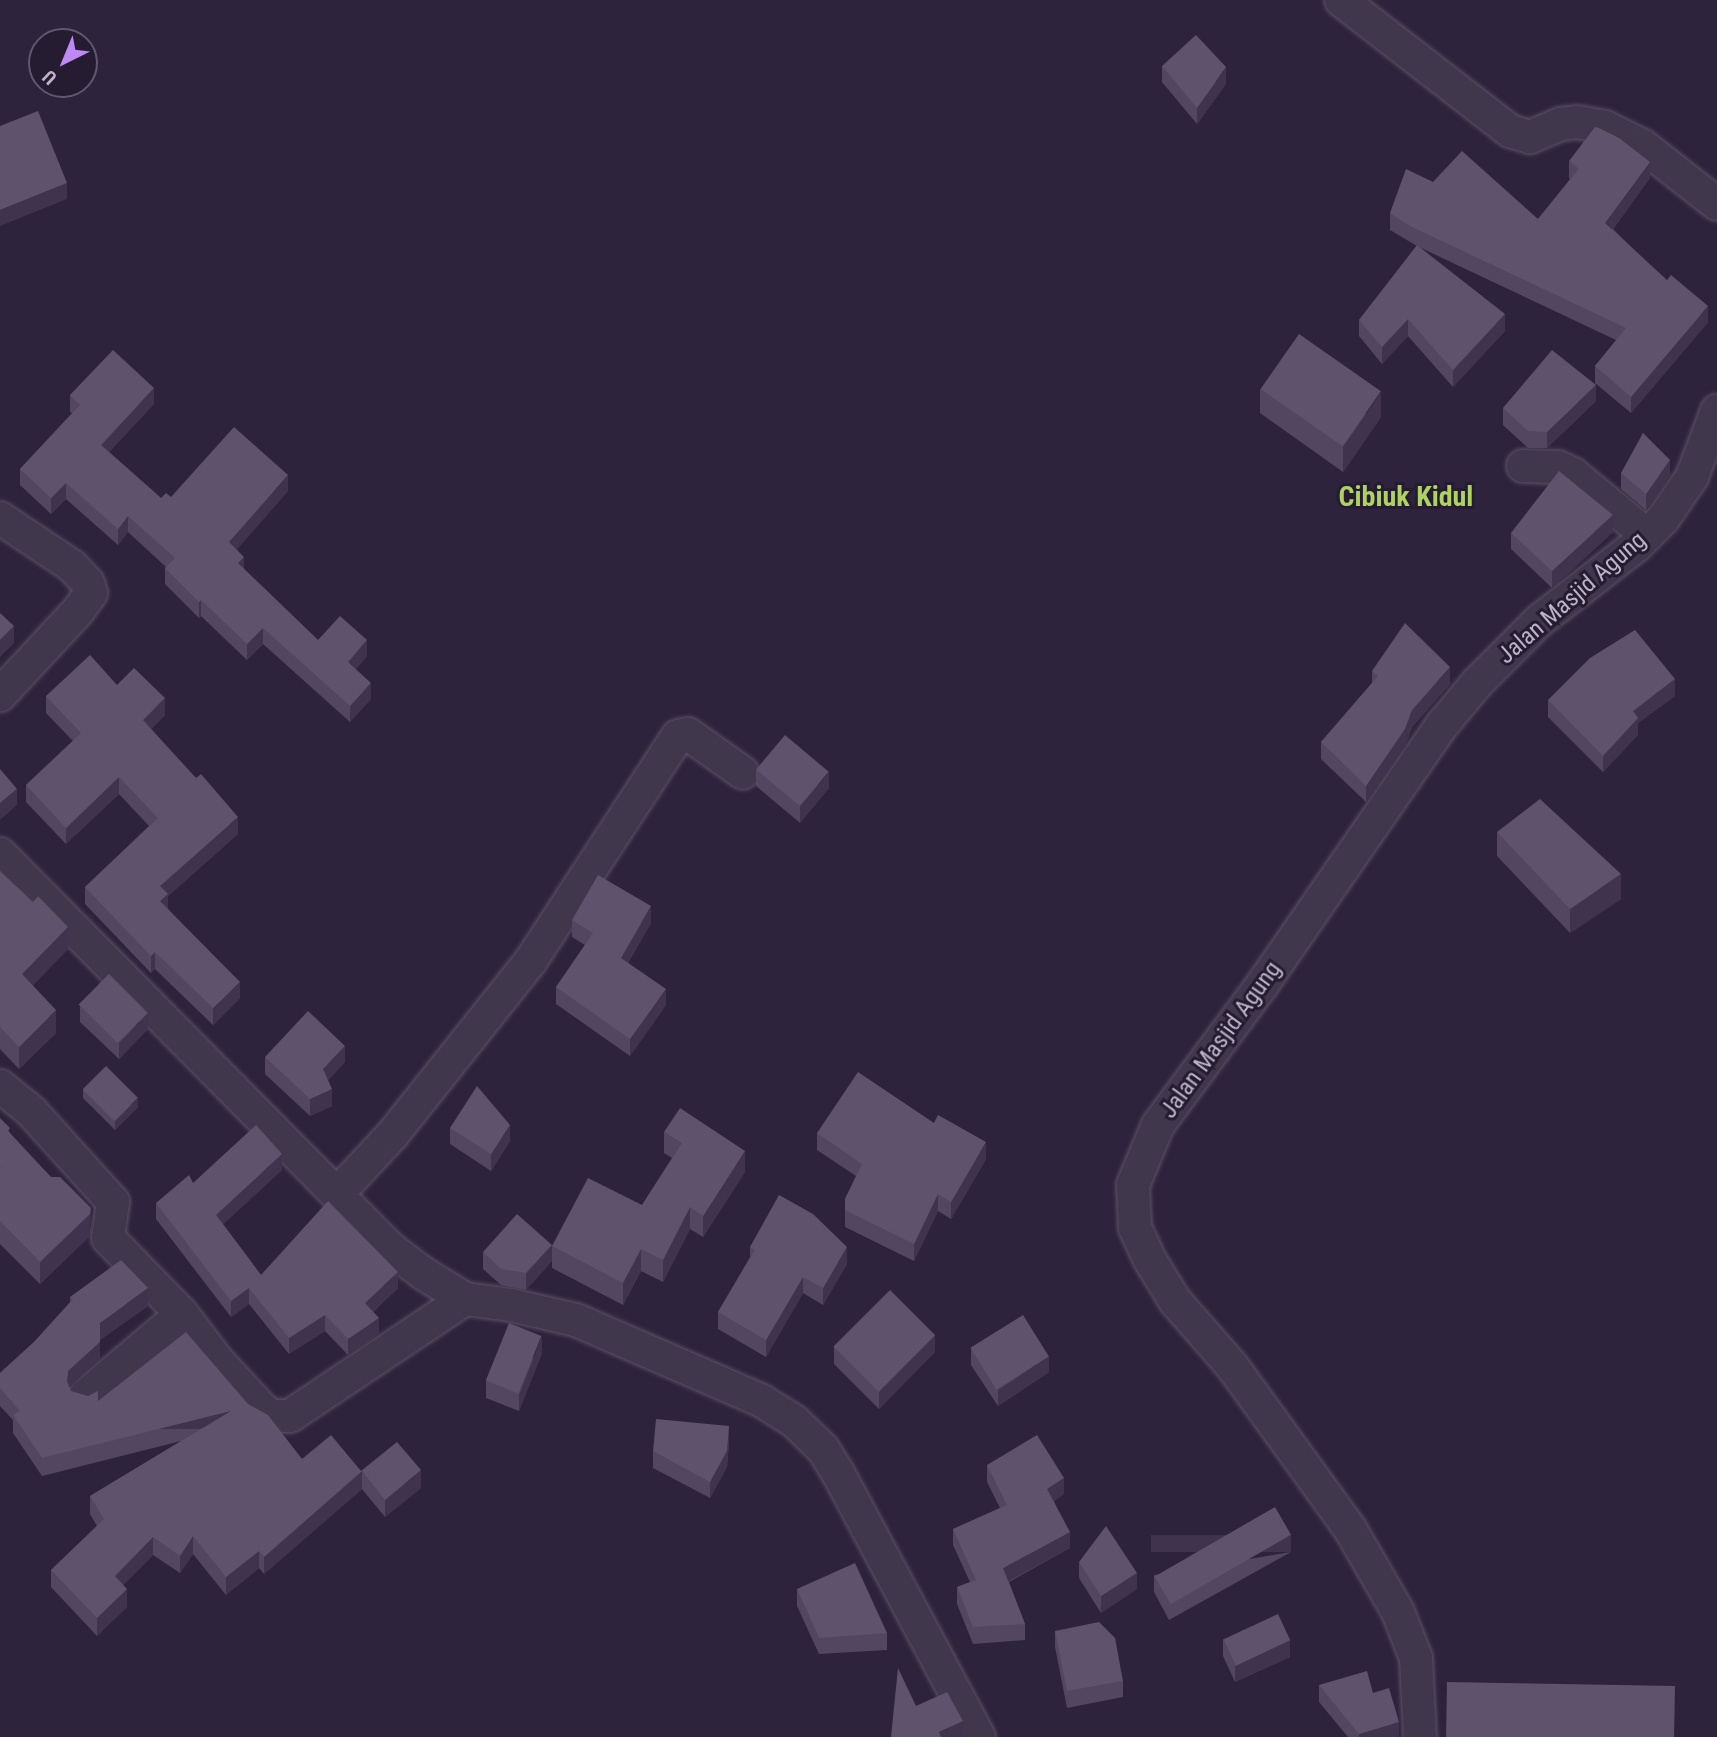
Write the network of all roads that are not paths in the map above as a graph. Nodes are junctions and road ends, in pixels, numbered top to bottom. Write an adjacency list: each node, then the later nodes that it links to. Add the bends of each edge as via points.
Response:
1 (1341, 0): 2 (street, via 1510,131 1530,136 1577,122 1605,127 1643,146)
2 (1717, 204)
3 (1717, 411): 6 (street, Jalan Masjid Agung, via 1692,477)
4 (1523, 466): 6 (street, via 1558,467 1573,474)
5 (0, 518): 7 (street, via 72,566 91,593)
6 (1647, 535): 16 (street, Jalan Masjid Agung, via 1539,621 1443,724 1262,985 1157,1125 1133,1185 1135,1228 1150,1261 1175,1301 1232,1366 1350,1529 1398,1612 1416,1658)
7 (0, 695)
8 (743, 773): 11 (street, via 688,734 678,736 530,962 393,1134)
9 (0, 854): 11 (street)
10 (0, 1086): 13 (street, via 30,1110 113,1202 108,1238)
11 (338, 1193): 12 (street, via 391,1249)
12 (466, 1299): 13 (street, via 290,1416 272,1416 262,1409); 15 (street, via 576,1320 762,1401 794,1421 823,1449 838,1473)
13 (182, 1314): 14 (street)
14 (85, 1396)
15 (979, 1737)
16 (1420, 1737)

